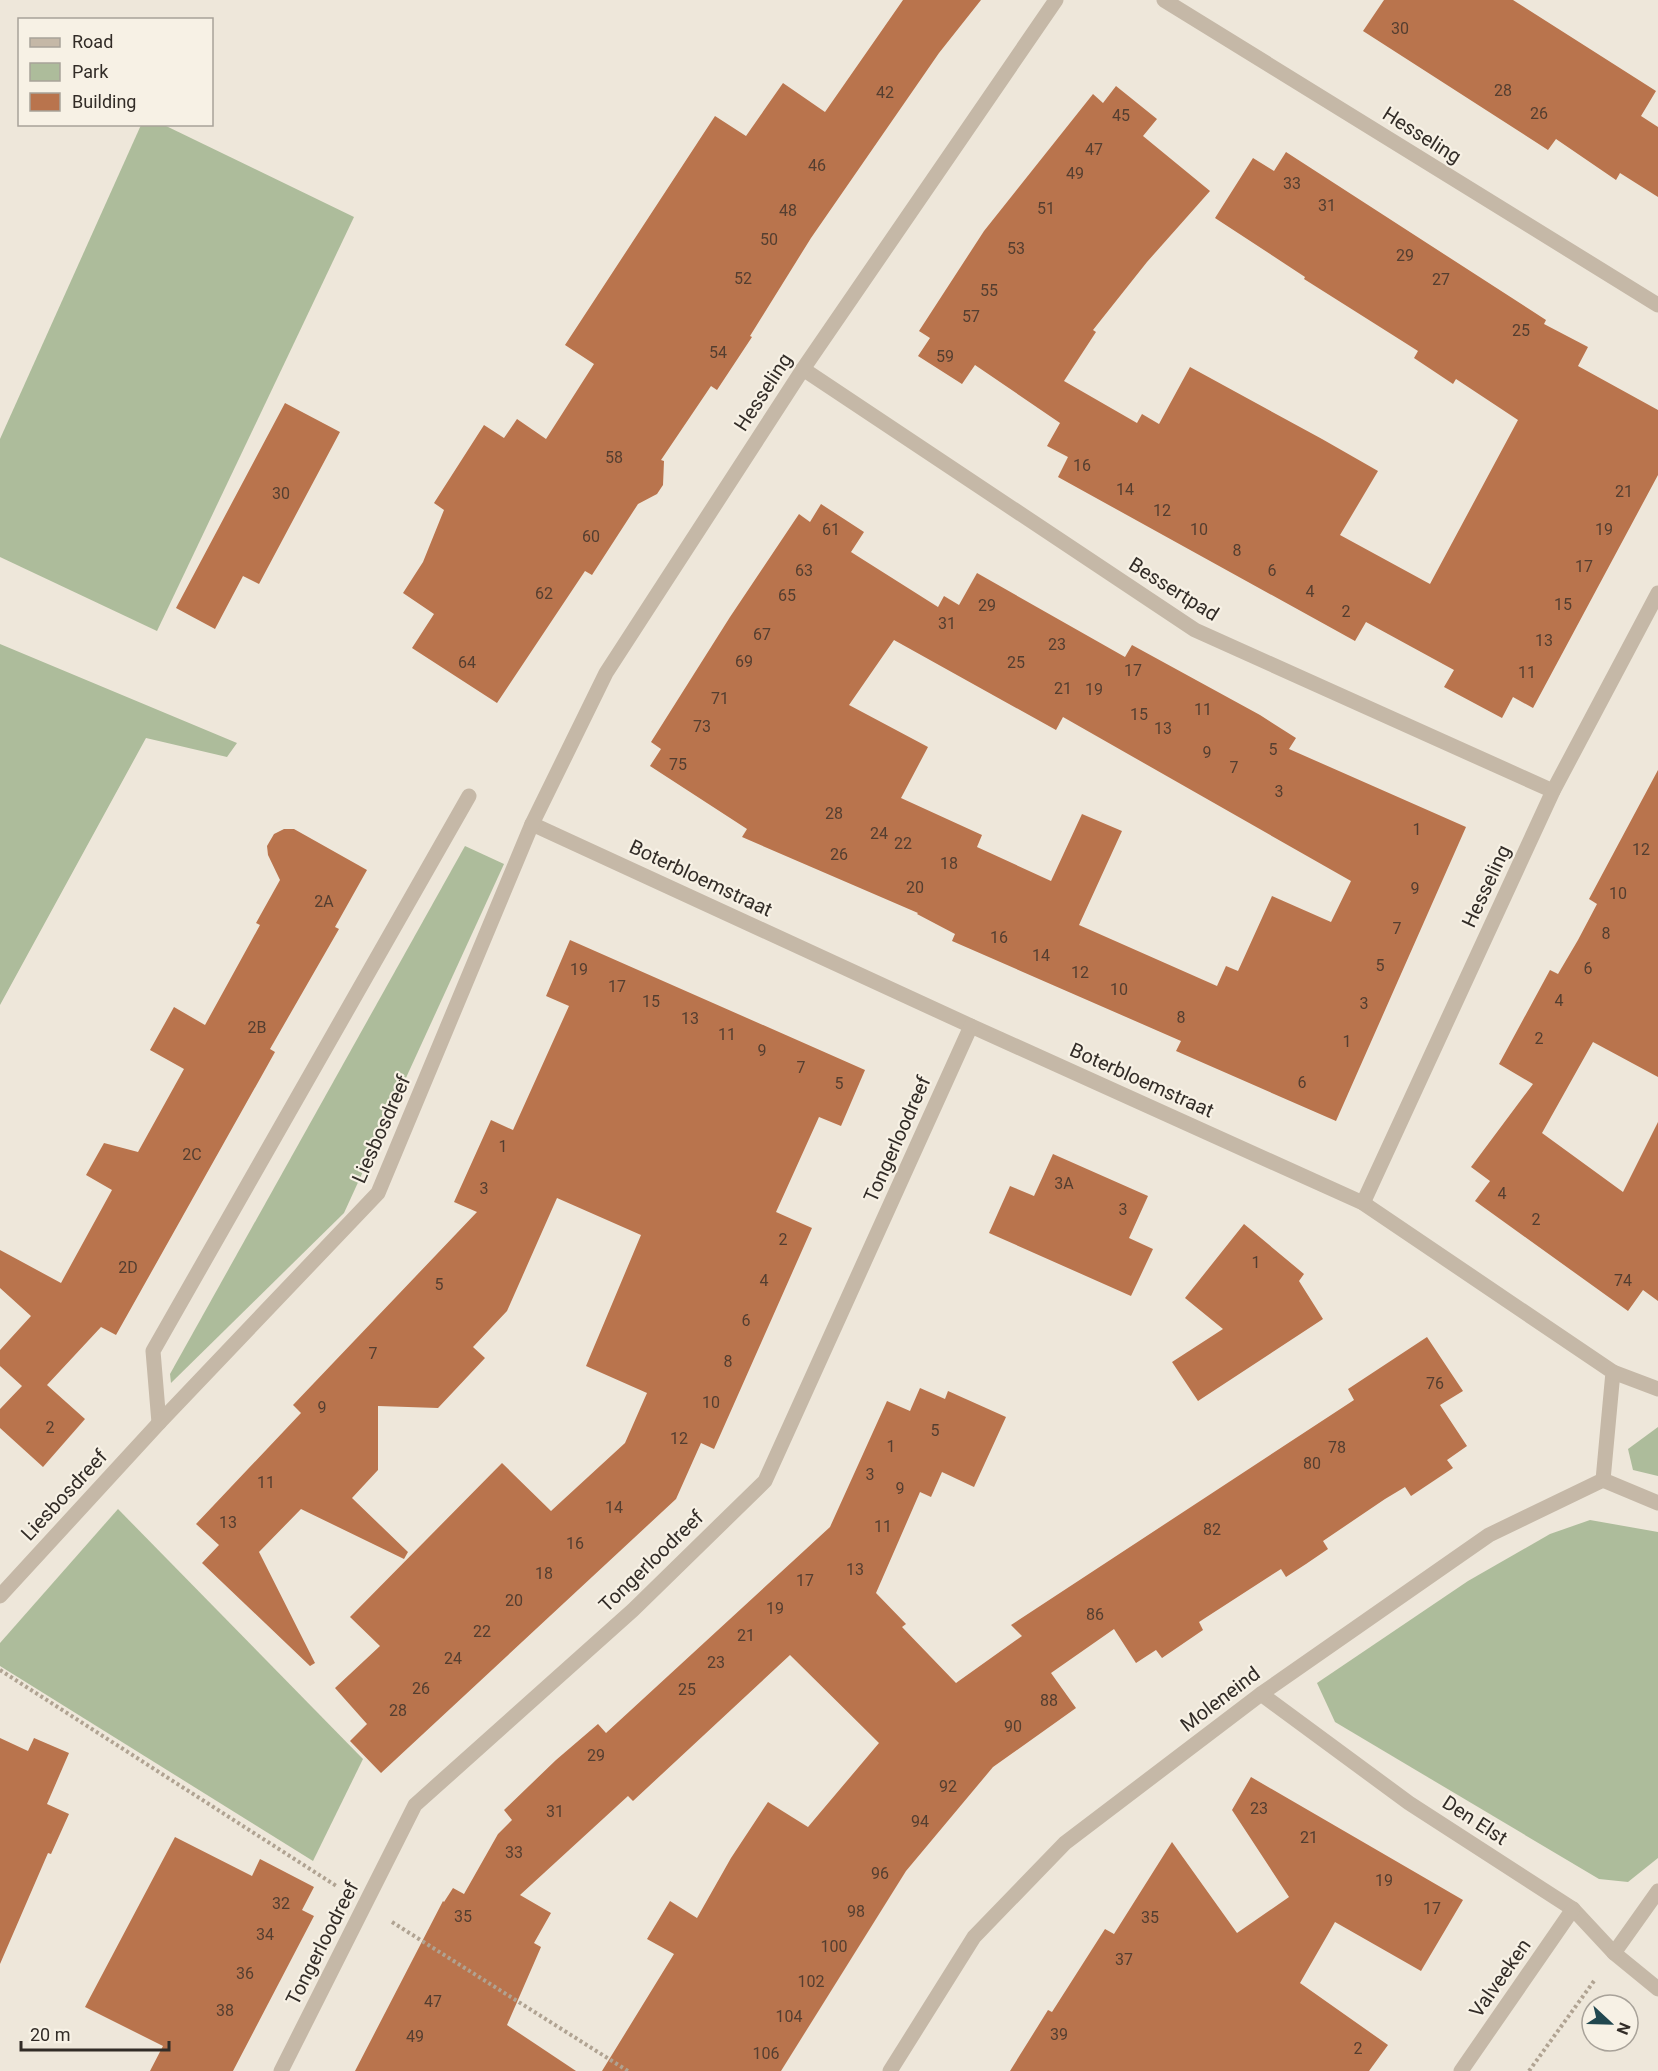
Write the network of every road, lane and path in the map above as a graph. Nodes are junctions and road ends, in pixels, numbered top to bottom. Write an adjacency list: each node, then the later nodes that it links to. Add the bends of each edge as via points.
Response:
1 (1056, 0): 4 (street, Hesseling)
2 (1164, 0): 3 (street, Hesseling)
3 (1658, 305)
4 (803, 369): 6 (street, Bessertpad, via 1195,630); 8 (street, Hesseling, via 606,673)
5 (1658, 593): 6 (street, Hesseling)
6 (1553, 791): 10 (street, Hesseling)
7 (469, 796): 13 (street, via 153,1351)
8 (532, 824): 9 (street, Boterbloemstraat); 13 (street, Liesbosdreef, via 378,1193)
9 (971, 1026): 10 (street, Boterbloemstraat); 20 (street, Tongerloodreef, via 765,1481 633,1610 415,1805)
10 (1363, 1203): 11 (street, Boterbloemstraat)
11 (1613, 1372): 12 (street); 14 (street)
12 (1658, 1389)
13 (159, 1423): 16 (street, Liesbosdreef)
14 (1604, 1480): 15 (street); 18 (street, Moleneind, via 1489,1535)
15 (1658, 1503)
16 (0, 1596)
17 (0, 1670): 20 (path)
18 (1261, 1694): 21 (street, Den Elst, via 1409,1803); 26 (street, Moleneind, via 1065,1843 974,1937)
19 (1658, 1891): 22 (street)
20 (365, 1905): 24 (street, Tongerloodreef); 25 (path)
21 (1573, 1909): 22 (street, Den Elst); 27 (street, Valveeken)
22 (1614, 1953): 23 (street, Den Elst); 28 (path)
23 (1658, 1989)
24 (281, 2071)
25 (628, 2071)
26 (890, 2071)
27 (1461, 2071)
28 (1529, 2071)

